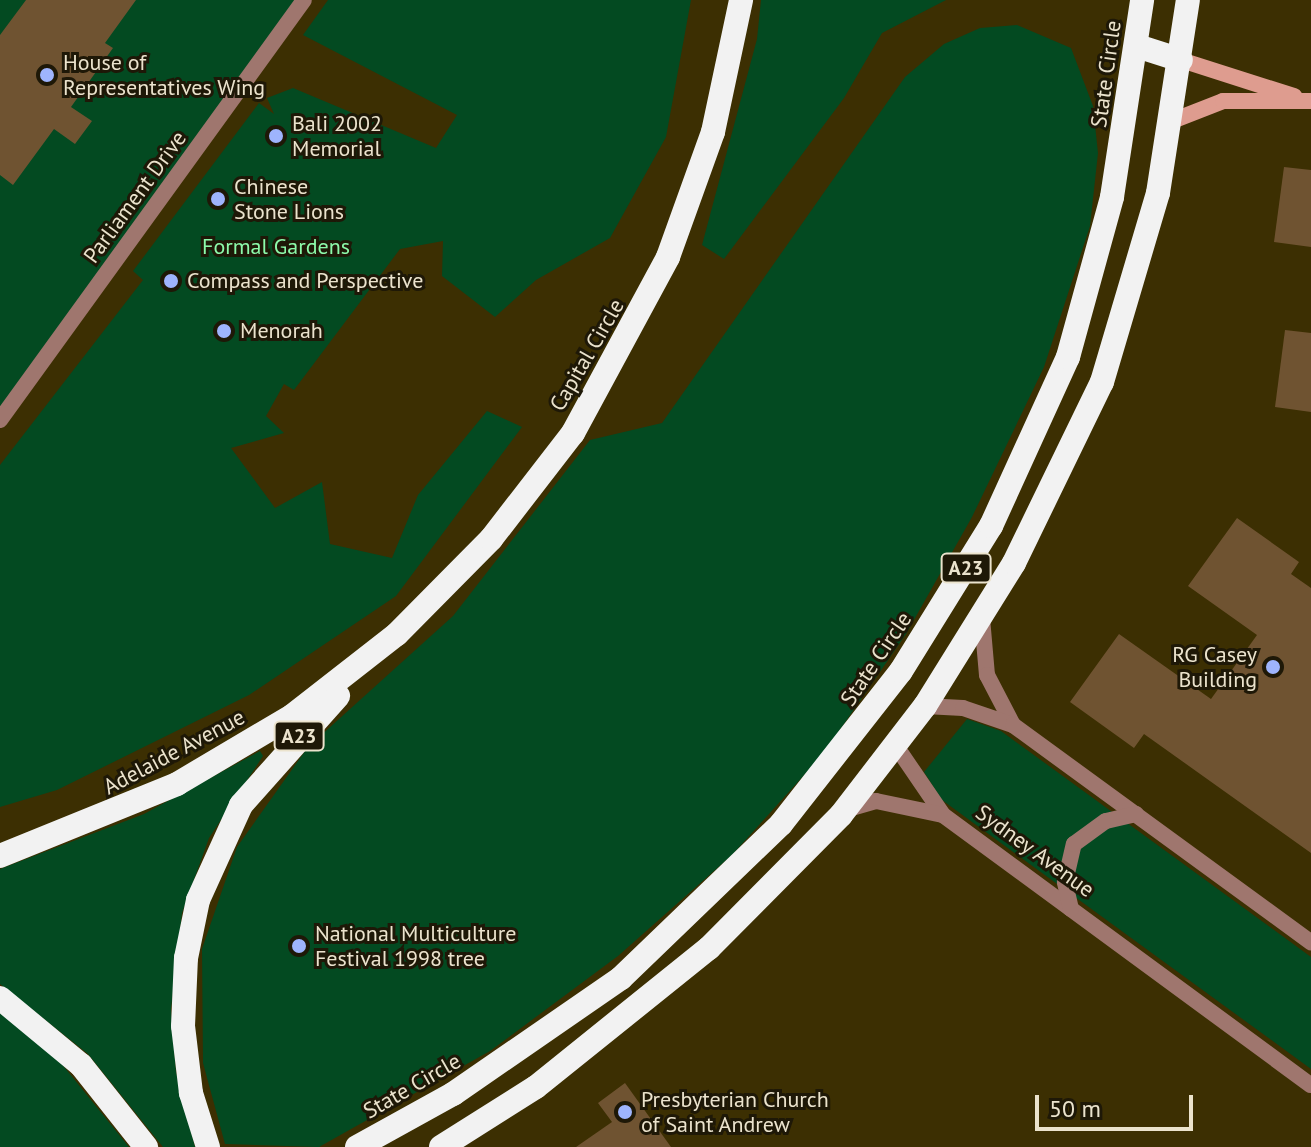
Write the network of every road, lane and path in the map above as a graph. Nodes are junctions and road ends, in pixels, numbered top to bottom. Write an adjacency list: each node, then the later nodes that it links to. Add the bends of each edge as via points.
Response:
1 (304, 0): 9 (street, Parliament Drive)
2 (741, 0): 11 (highway, Capital Circle / A23, via 713,132 680,227 608,376 534,487 446,587)
3 (1142, 0): 5 (highway, State Circle / A23)
4 (1188, 0): 6 (highway)
5 (1137, 46): 6 (highway); 13 (highway, State Circle / A23, via 1112,197 1068,357 991,526)
6 (1181, 60): 7 (main road); 8 (highway)
7 (1311, 101): 8 (main road, via 1223,101)
8 (1172, 121): 10 (highway, via 1139,270 1102,382 1058,479)
9 (0, 420)
10 (982, 618): 12 (highway); 14 (street, via 987,675)
11 (358, 668): 19 (highway, Adelaide Avenue, via 177,784); 29 (highway, A23, via 253,788 204,882 188,941 182,1005 188,1073)
12 (925, 706): 13 (highway); 14 (street, via 963,708); 15 (highway)
13 (877, 707): 15 (highway, Sydney Avenue); 22 (highway, State Circle / A23, via 781,824)
14 (1013, 725): 16 (street)
15 (896, 746): 17 (highway); 18 (street, Sydney Avenue)
16 (1136, 814): 20 (street, via 1106,821 1074,844 1065,882); 21 (street)
17 (841, 815): 18 (street, via 876,801); 24 (highway, via 778,884)
18 (943, 815): 20 (street, Sydney Avenue)
19 (0, 856)
20 (1071, 909): 26 (street, Sydney Avenue)
21 (1311, 942)
22 (621, 978): 24 (highway); 25 (highway, State Circle / A23)
23 (0, 998): 28 (highway, via 72,1056)
24 (646, 1005): 27 (highway)
25 (484, 1074): 27 (highway); 30 (highway, State Circle / A23)
26 (1311, 1085)
27 (506, 1107): 31 (highway)
28 (146, 1147)
29 (208, 1147)
30 (357, 1147)
31 (441, 1147)

